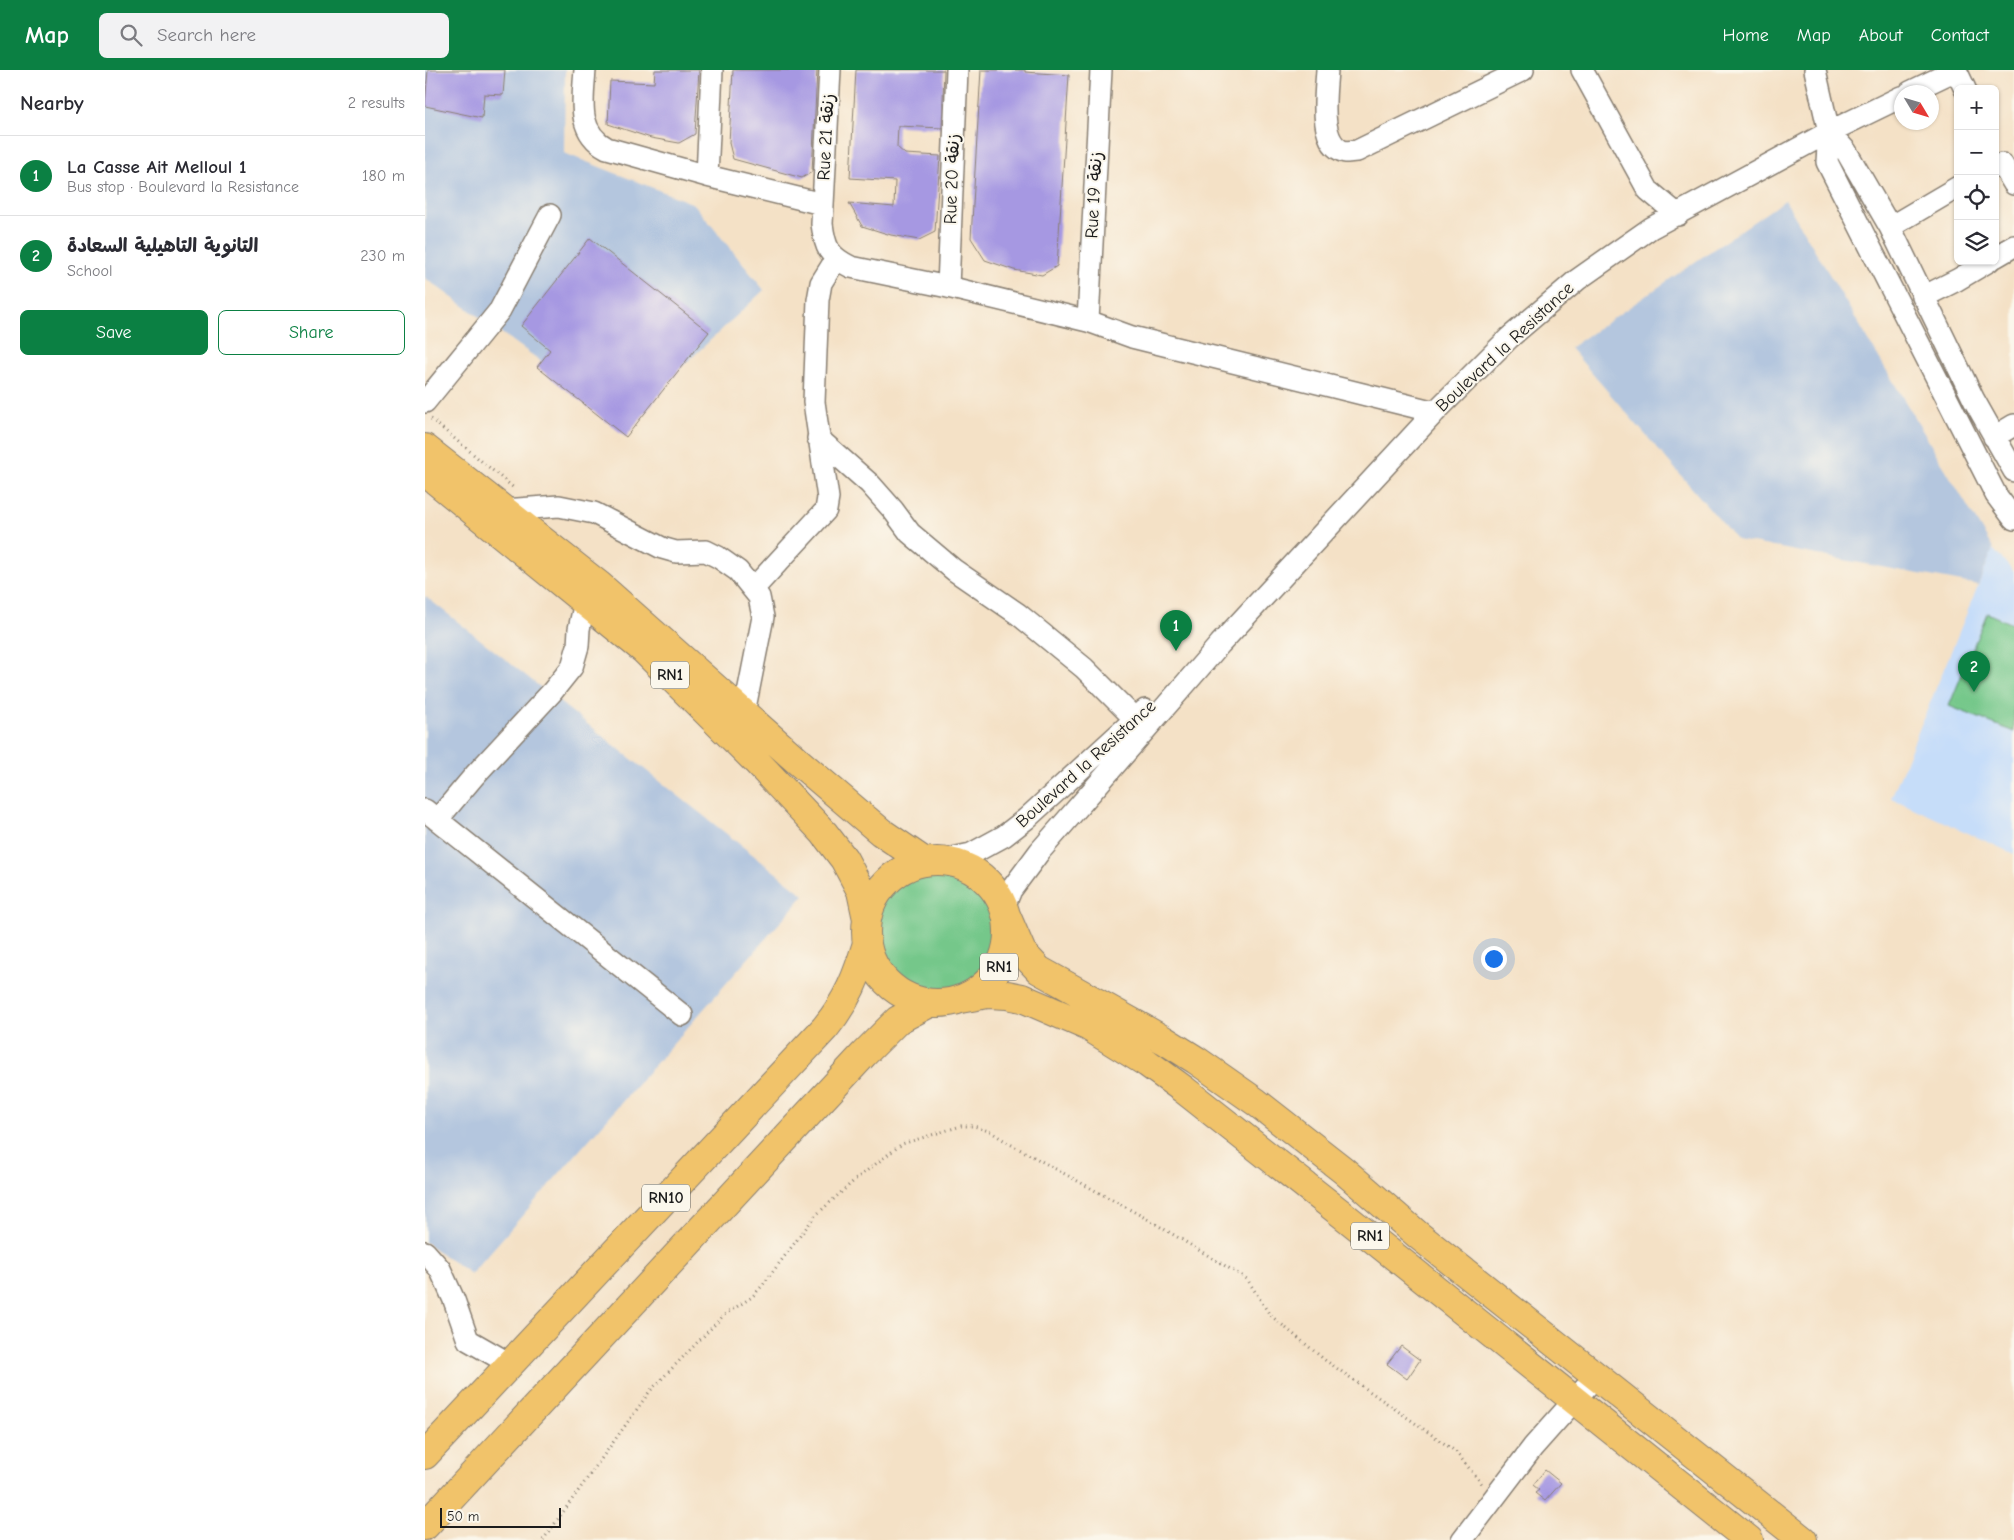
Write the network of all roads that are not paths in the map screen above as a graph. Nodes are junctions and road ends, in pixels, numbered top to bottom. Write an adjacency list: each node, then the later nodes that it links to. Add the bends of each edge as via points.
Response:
1 (585, 70): 16 (street, via 582,112 586,128 599,144)
2 (711, 70): 16 (street)
3 (830, 70): 20 (street, Rue 21 زنقة)
4 (957, 70): 29 (street, Rue 20 زنقة)
5 (1101, 70): 31 (street, Rue 19 زنقة)
6 (1327, 70): 7 (street, via 1325,122 1334,144 1345,152 1357,151)
7 (1523, 70)
8 (1582, 70): 19 (street)
9 (1815, 70): 14 (street)
10 (1956, 70): 11 (street); 12 (street)
11 (1925, 85)
12 (1963, 85)
13 (1894, 100): 14 (street, Boulevard la Resistance)
14 (1829, 132): 22 (street, Boulevard la Resistance); 23 (street, via 1845,151); 41 (street, via 1827,162 1996,494)
15 (1999, 163): 17 (street)
16 (707, 176): 20 (street)
17 (2014, 184)
18 (1954, 189): 23 (street)
19 (1648, 190): 22 (street); 24 (street)
20 (822, 204): 27 (street, Rue 21 زنقة, via 825,242)
21 (550, 215): 32 (street, via 501,310)
22 (1678, 215): 24 (street, Boulevard la Resistance)
23 (1890, 227): 30 (street)
24 (1651, 228): 33 (street, Boulevard la Resistance, via 1577,280 1509,338)
25 (2014, 246): 26 (street)
26 (1999, 255)
27 (836, 259): 29 (street, via 851,267); 36 (street, via 821,283 818,300 814,402)
28 (1982, 265): 30 (street)
29 (948, 287): 31 (street)
30 (1923, 297): 35 (street)
31 (1088, 321): 33 (street, via 1132,337)
32 (425, 402)
33 (1435, 412): 44 (street, Boulevard la Resistance)
34 (2014, 425): 35 (street)
35 (1994, 437): 38 (street)
36 (818, 438): 42 (street, via 828,498 826,510); 46 (street, via 870,484 910,533 1084,668)
37 (425, 448): 40 (highway, RN1)
38 (2014, 471)
39 (425, 472): 43 (highway, RN1)
40 (504, 510): 42 (street, via 559,506 594,513 662,548 676,552 706,551 738,570); 45 (highway, RN1, via 599,585)
41 (2014, 519)
42 (753, 588): 45 (street, via 759,597 763,617)
43 (585, 602): 47 (street, via 572,667 475,775); 50 (highway, RN1, via 644,650 824,832 844,859 861,891)
44 (1220, 644): 46 (street, Boulevard la Resistance); 49 (street, Boulevard la Resistance, via 1040,851 1011,890)
45 (743, 713): 48 (highway, RN1, via 881,832)
46 (1135, 719): 48 (street, Boulevard la Resistance, via 1027,820 971,854)
47 (431, 815): 53 (street)
48 (932, 862): 49 (highway, RN1, via 957,864 975,872 995,891); 50 (highway, via 906,868 884,885 873,901)
49 (1005, 911): 51 (highway, RN1, via 1007,946 999,966 987,982); 56 (highway, RN1, via 1022,952 1039,970 1157,1036 1256,1102)
50 (867, 931): 52 (highway, RN1, via 875,967 892,987 909,997); 55 (highway, RN10, via 851,989 825,1028)
51 (960, 999): 52 (highway, RN1); 57 (highway, RN1, via 988,994 1022,998 1089,1027 1123,1047 1204,1105)
52 (930, 1003): 59 (highway, RN10, via 898,1020 870,1048)
53 (682, 1015)
54 (425, 1252): 55 (street, via 440,1269 455,1300 468,1340)
55 (510, 1364): 58 (highway, RN10)
56 (1596, 1376): 57 (street); 62 (highway, RN1)
57 (1575, 1401): 60 (street, via 1533,1447); 61 (highway, RN1)
58 (425, 1455)
59 (425, 1526)
60 (1462, 1540)
61 (1749, 1540)
62 (1803, 1540)

